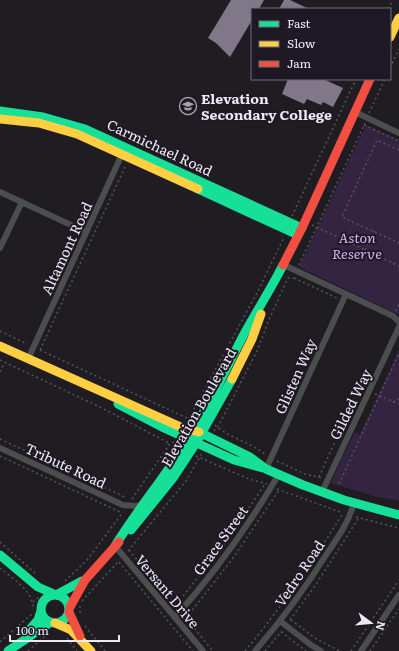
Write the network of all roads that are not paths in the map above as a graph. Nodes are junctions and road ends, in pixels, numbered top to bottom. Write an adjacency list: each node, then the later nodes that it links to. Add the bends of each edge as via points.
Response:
1 (399, 18): 2 (street)
2 (391, 35)
3 (370, 80): 5 (street, Elevation Boulevard)
4 (0, 111): 8 (street, Carmichael Road, via 32,114 69,123)
5 (355, 112): 7 (street); 11 (street, Elevation Boulevard)
6 (0, 119): 8 (street, Carmichael Road, via 39,123)
7 (399, 133)
8 (124, 150): 11 (street, Carmichael Road, via 288,226); 12 (street, Altamont Road)
9 (0, 192): 10 (street)
10 (22, 202): 12 (street); 13 (street)
11 (301, 228): 14 (street, Elevation Boulevard)
12 (86, 232): 19 (street, Altamont Road)
13 (0, 248)
14 (284, 265): 15 (street); 21 (street, Elevation Boulevard, via 271,289 242,360 200,417)
15 (346, 294): 16 (street, via 394,316); 26 (street, Glisten Way)
16 (399, 322)
17 (399, 327): 28 (street, Gilded Way)
18 (1, 349): 19 (street)
19 (28, 359): 20 (street, via 136,406)
20 (181, 432): 21 (street); 22 (street)
21 (197, 432): 22 (street, Elevation Boulevard); 23 (street, Elevation Boulevard); 26 (street, via 243,453)
22 (187, 439): 23 (street); 25 (street, Elevation Boulevard)
23 (196, 443): 25 (street, Elevation Boulevard); 26 (street, via 234,460)
24 (0, 448): 31 (street, Tribute Road)
25 (185, 451): 30 (street, Elevation Boulevard); 34 (street, Elevation Boulevard, via 182,467)
26 (266, 469): 27 (street)
27 (279, 474): 28 (street); 42 (street, Grace Street, via 229,550)
28 (322, 492): 29 (street)
29 (354, 503): 32 (street); 43 (street, Vedro Road, via 350,516 320,565)
30 (143, 504): 31 (street); 33 (street, Elevation Boulevard)
31 (123, 508): 33 (street, via 131,515)
32 (399, 515)
33 (131, 520): 34 (street, Elevation Boulevard)
34 (115, 546): 37 (street, Elevation Boulevard); 42 (street, Versant Drive)
35 (0, 555): 36 (street)
36 (28, 579): 38 (street, via 45,591); 40 (street, via 39,597)
37 (85, 579): 38 (street, Elevation Boulevard); 41 (street, Elevation Boulevard, via 74,595)
38 (56, 594): 40 (street, via 46,598); 41 (street, via 66,599)
39 (399, 595): 52 (street)
40 (37, 608): 44 (street, via 43,616); 46 (street, via 38,620)
41 (70, 609): 44 (street, via 64,620); 45 (street)
42 (175, 617): 49 (street, Versant Drive)
43 (280, 621): 50 (street, Vedro Road); 51 (street)
44 (53, 622): 45 (street, via 67,627); 46 (street)
45 (83, 641): 48 (street)
46 (16, 644): 47 (street)
47 (8, 651)
48 (91, 651)
49 (203, 651)
50 (255, 651)
51 (321, 651)
52 (361, 651)

